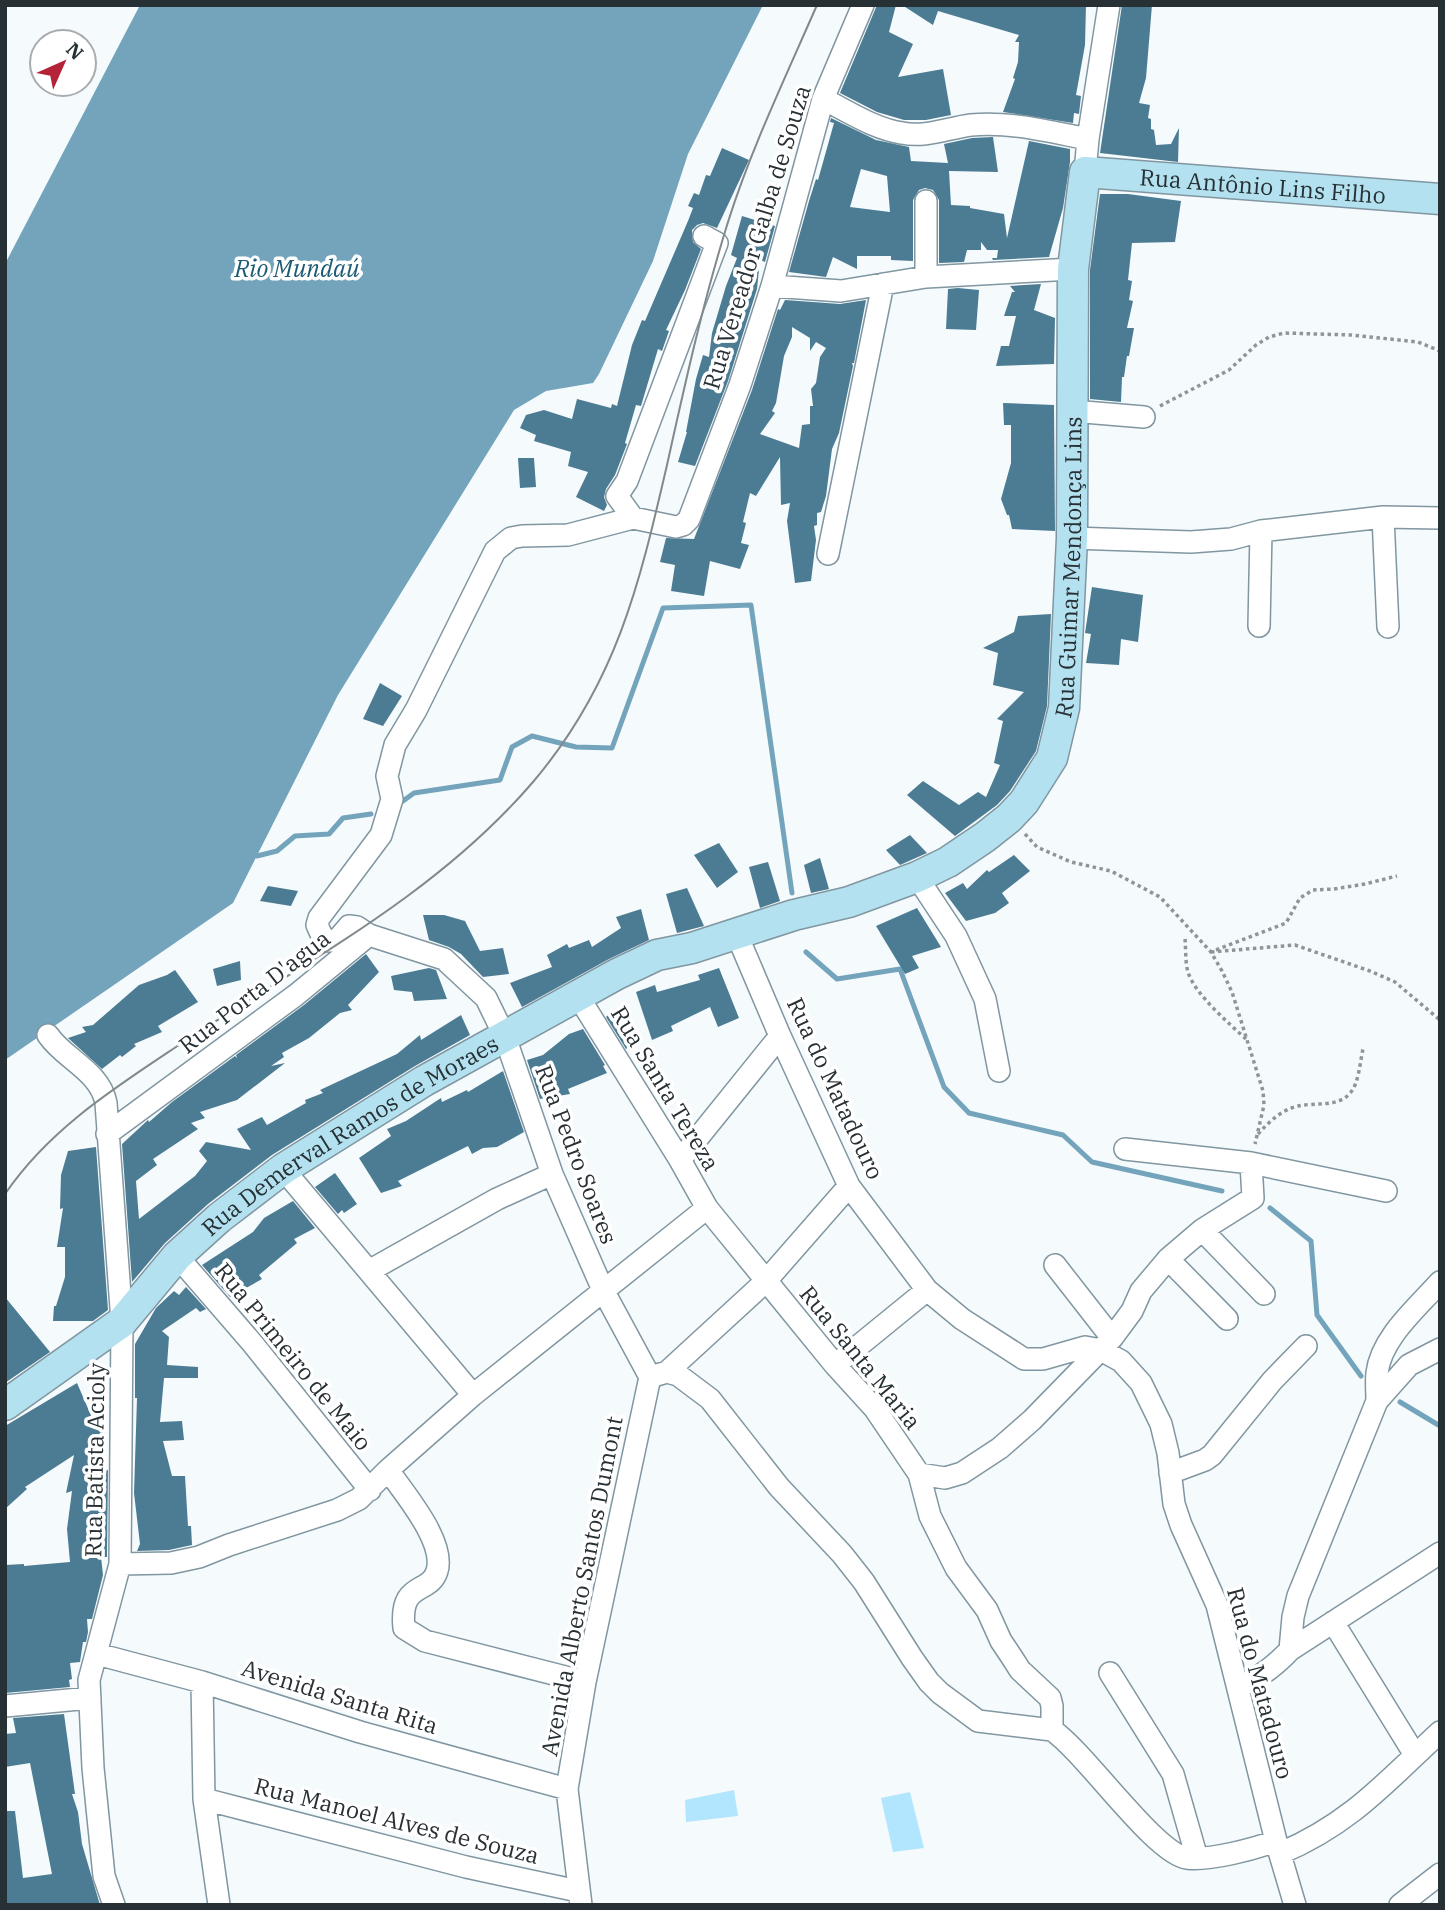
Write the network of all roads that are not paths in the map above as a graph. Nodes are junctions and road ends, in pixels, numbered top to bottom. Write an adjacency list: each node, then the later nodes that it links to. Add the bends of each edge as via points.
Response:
1 (863, 5): 3 (street, Rua Vereador Galba de Souza)
2 (1109, 5): 4 (street, Rua Guimar Mendonça Lins)
3 (823, 99): 4 (street, via 901,133 991,125); 12 (street, Rua Vereador Galba de Souza)
4 (1088, 139): 5 (street, Rua Guimar Mendonça Lins)
5 (1085, 172): 6 (street, Rua Antônio Lins Filho); 9 (street, Rua Guimar Mendonça Lins)
6 (1440, 200)
7 (926, 201): 10 (street)
8 (704, 236): 17 (street, via 717,243 627,481 617,496)
9 (1073, 269): 10 (street); 13 (street, Rua Guimar Mendonça Lins)
10 (926, 277): 11 (street)
11 (883, 284): 12 (street, via 841,291); 20 (street)
12 (772, 286): 17 (street, Rua Vereador Galba de Souza, via 689,519 676,527)
13 (1072, 411): 14 (street); 19 (street, Rua Guimar Mendonça Lins)
14 (1144, 417)
15 (1383, 517): 16 (street); 18 (street); 22 (street)
16 (1440, 517)
17 (633, 518): 25 (street, via 568,535 510,538 495,551 395,746 387,776 392,799 381,835 317,925 329,941 337,940 349,926)
18 (1261, 531): 19 (street, via 1231,540 1191,542); 21 (street)
19 (1072, 538): 23 (street, Rua Guimar Mendonça Lins, via 1064,708 1052,758 1010,818 948,862)
20 (828, 554)
21 (1259, 626)
22 (1388, 627)
23 (917, 877): 24 (street, Rua Guimar Mendonça Lins); 30 (street, via 956,936 985,999)
24 (737, 934): 26 (street, Rua Demerval Ramos de Moraes, via 657,955); 28 (street, Rua do Matadouro)
25 (369, 935): 29 (street, Rua Pedro Soares, via 444,959 485,998); 31 (street, Rua Porta D'agua, via 296,995)
26 (578, 996): 29 (street, Rua Demerval Ramos de Moraes); 33 (street, Rua Santa Tereza)
27 (48, 1035): 31 (street, Rua Batista Acioly, via 104,1095)
28 (780, 1036): 33 (street); 37 (street, Rua do Matadouro)
29 (505, 1037): 35 (street, Rua Demerval Ramos de Moraes, via 424,1081); 36 (street, Rua Pedro Soares)
30 (999, 1071)
31 (107, 1134): 51 (street, Rua Batista Acioly)
32 (1125, 1149): 34 (street)
33 (680, 1160): 39 (street, Rua Santa Tereza)
34 (1251, 1163): 38 (street); 40 (street, via 1253,1198)
35 (283, 1169): 41 (street, Rua Demerval Ramos de Moraes, via 219,1217); 44 (street)
36 (552, 1174): 44 (street, via 497,1199); 47 (street, Rua Pedro Soares)
37 (849, 1186): 45 (street); 48 (street, Rua do Matadouro)
38 (1386, 1191)
39 (707, 1208): 45 (street, Rua Santa Maria); 47 (street)
40 (1202, 1230): 42 (street); 49 (street)
41 (177, 1256): 51 (street, Rua Demerval Ramos de Moraes); 63 (street, Rua Primeiro de Maio)
42 (1168, 1259): 50 (street); 52 (street)
43 (1055, 1265): 52 (street)
44 (369, 1271): 57 (street)
45 (765, 1282): 55 (street, Rua Santa Maria); 56 (street)
46 (1440, 1282): 58 (street, via 1397,1331 1385,1352 1377,1371)
47 (603, 1290): 56 (street); 57 (street)
48 (927, 1290): 52 (street, Rua do Matadouro, via 1024,1359 1044,1359); 55 (street)
49 (1264, 1294)
50 (1227, 1319)
51 (122, 1322): 59 (street, Rua Demerval Ramos de Moraes); 65 (street, Rua Batista Acioly)
52 (1106, 1344): 61 (street, Rua do Matadouro, via 1141,1383 1161,1424); 62 (street, via 1032,1420 986,1459 945,1478)
53 (1307, 1346): 61 (street, via 1212,1455)
54 (1440, 1349): 58 (street, via 1409,1365)
55 (835, 1365): 62 (street, Rua Santa Maria, via 875,1409)
56 (658, 1375): 71 (street, Avenida Alberto Santos Dumont); 75 (street, via 678,1375 710,1399 779,1487 864,1582 940,1693 978,1721)
57 (473, 1395): 60 (street)
58 (1377, 1401): 67 (street, via 1298,1596)
59 (5, 1405)
60 (388, 1470): 63 (street); 71 (street, via 434,1541 438,1559 437,1573 410,1594 402,1611 404,1628 425,1641)
61 (1170, 1473): 72 (street, Rua do Matadouro, via 1174,1504 1217,1605)
62 (919, 1474): 75 (street, Rua Santa Maria, via 930,1516 956,1568 987,1610 1020,1670 1050,1698)
63 (370, 1490): 65 (street, via 348,1505 310,1520 199,1557 171,1563)
64 (1440, 1553): 66 (street)
65 (120, 1564): 68 (street, Rua Batista Acioly)
66 (1333, 1622): 67 (street); 77 (street)
67 (1290, 1650): 72 (street, via 1275,1667)
68 (97, 1654): 70 (street, Avenida Santa Rita); 73 (street, Rua Batista Acioly, via 89,1681)
69 (1110, 1673): 81 (street, via 1173,1774)
70 (202, 1682): 78 (street, Avenida Santa Rita, via 359,1732); 79 (street)
71 (585, 1682): 78 (street, Avenida Alberto Santos Dumont)
72 (1238, 1688): 80 (street, Rua do Matadouro)
73 (90, 1698): 74 (street); 84 (street, Rua Batista Acioly, via 104,1876)
74 (5, 1706)
75 (1052, 1730): 81 (street, via 1166,1847 1182,1857)
76 (1440, 1732): 77 (street)
77 (1415, 1755): 80 (street, via 1345,1818 1312,1840)
78 (567, 1789): 83 (street, Avenida Alberto Santos Dumont)
79 (204, 1799): 83 (street, Rua Manoel Alves de Souza); 85 (street)
80 (1278, 1847): 81 (street); 86 (street, Rua do Matadouro)
81 (1197, 1858)
82 (1440, 1874): 87 (street)
83 (579, 1898)
84 (114, 1905)
85 (219, 1905)
86 (1295, 1905)
87 (1400, 1905)

